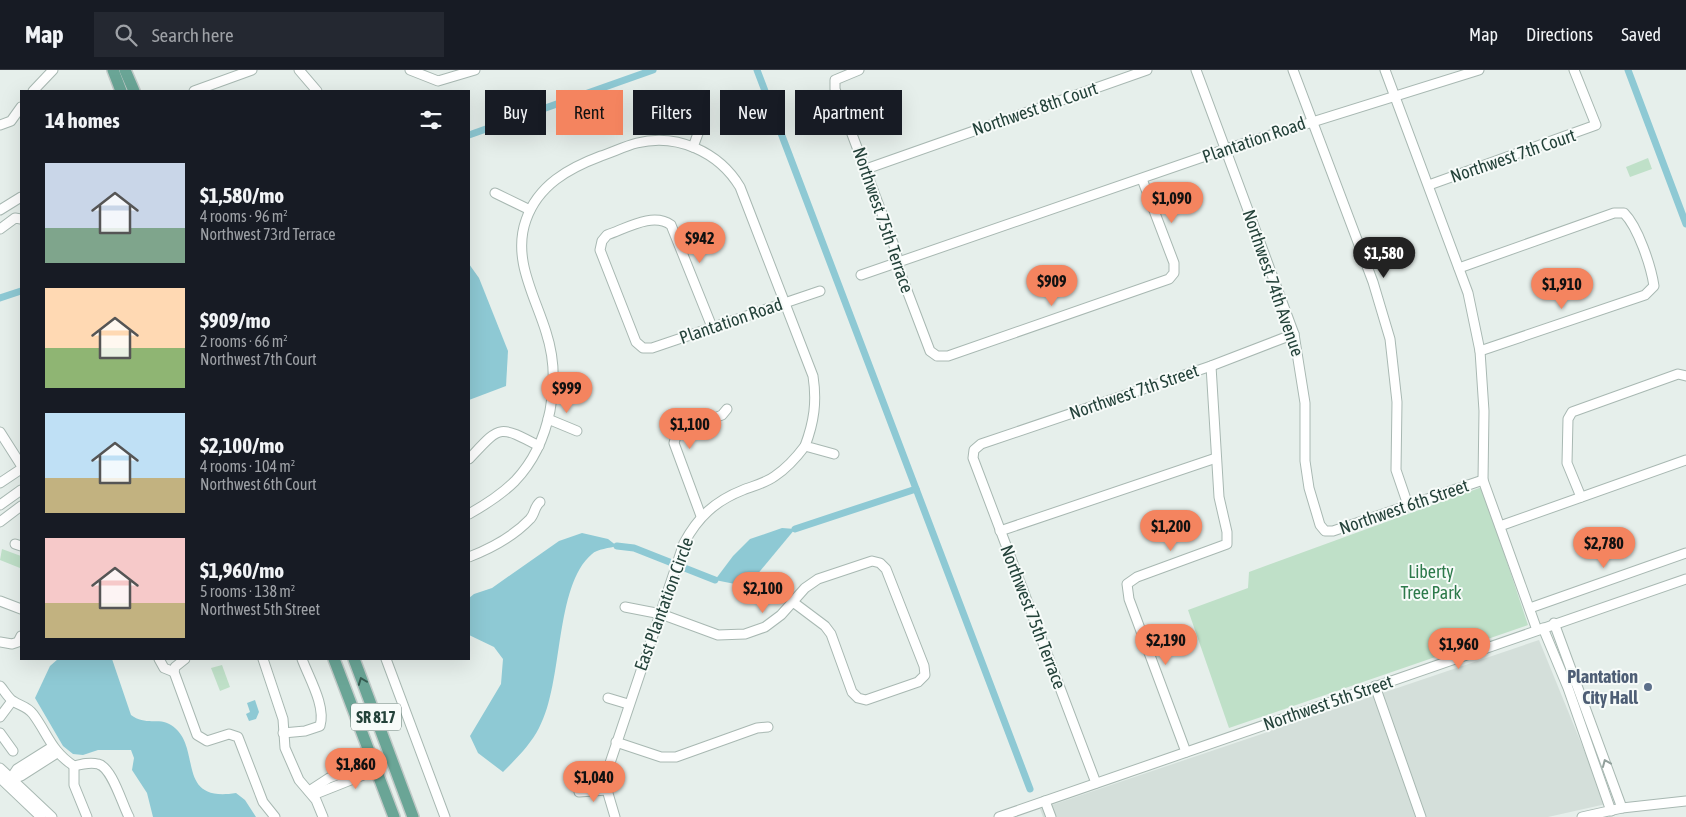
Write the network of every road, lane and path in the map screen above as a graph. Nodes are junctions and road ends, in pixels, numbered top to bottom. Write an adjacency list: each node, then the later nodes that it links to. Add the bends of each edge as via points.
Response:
1 (53, 70): 16 (street)
2 (113, 70): 17 (main road)
3 (126, 70): 18 (main road)
4 (132, 70): 19 (main road)
5 (252, 70): 20 (street)
6 (299, 70): 21 (street)
7 (410, 70): 8 (street, via 438,81)
8 (475, 70)
9 (859, 70): 29 (street, Northwest 75th Terrace, via 835,80 835,89)
10 (1147, 70): 29 (street, Northwest 8th Court)
11 (1196, 70): 28 (street, Northwest 74th Avenue)
12 (1293, 70): 24 (street)
13 (1385, 70): 22 (street)
14 (1479, 70): 22 (street, Plantation Road)
15 (1574, 70): 31 (street, Northwest 7th Court, via 1596,125)
16 (35, 90)
17 (121, 90)
18 (134, 90)
19 (139, 90)
20 (197, 90)
21 (316, 90)
22 (1394, 95): 24 (street, Plantation Road); 31 (street)
23 (20, 108): 25 (street, via 11,121)
24 (1313, 121): 28 (street, Plantation Road); 67 (street, via 1390,339 1397,402 1396,470)
25 (0, 125)
26 (697, 135): 27 (street)
27 (693, 147): 35 (street, East Plantation Circle, via 659,140 637,143 577,165 544,189); 42 (street, East Plantation Circle, via 714,157 731,172 740,187)
28 (1226, 149): 30 (street, Plantation Road); 44 (street, Northwest 74th Avenue)
29 (866, 169): 38 (street, Northwest 75th Terrace)
30 (1142, 179): 38 (street, Plantation Road); 38 (street, Northwest 75th Terrace, via 1174,263 1174,273 1168,279 948,356 937,356 930,351)
31 (1429, 185): 39 (street)
32 (495, 193): 35 (street)
33 (20, 198): 34 (street)
34 (0, 210)
35 (530, 210): 49 (street, East Plantation Circle, via 523,229 521,252 551,349 553,391)
36 (20, 219): 37 (street, via 15,218)
37 (0, 228)
38 (899, 262): 40 (street, Plantation Road)
39 (1459, 268): 45 (street, via 1468,293); 45 (street, via 1614,213 1624,213 1631,220 1652,273 1654,286 1645,295)
40 (861, 275)
41 (820, 291): 42 (street, Plantation Road)
42 (786, 302): 43 (street, Plantation Road); 53 (street, East Plantation Circle, via 813,376 816,395 813,424)
43 (712, 327): 43 (street, Plantation Road, via 671,225 663,219 654,219 607,235 602,241 600,250 636,342 643,348 652,348)
44 (1294, 334): 46 (street, Northwest 7th Street); 74 (street, Northwest 74th Avenue, via 1306,403 1305,461 1309,488 1320,525)
45 (1480, 351): 61 (street, via 1484,410)
46 (1211, 366): 54 (street, Northwest 7th Street, via 981,444); 57 (street)
47 (1686, 376): 64 (street, via 1678,374 1572,412 1568,419 1567,463)
48 (727, 409): 70 (street, via 722,415 676,433 674,443)
49 (548, 420): 50 (street); 52 (street, East Plantation Circle)
50 (577, 431)
51 (0, 432): 59 (street)
52 (539, 446): 56 (street, via 513,432 504,431 492,435); 69 (street, East Plantation Circle, via 514,482)
53 (805, 446): 55 (street); 70 (street, East Plantation Circle, via 792,464 774,478 727,496)
54 (974, 450): 73 (street, Northwest 75th Terrace, via 973,458)
55 (834, 454)
56 (470, 458)
57 (1216, 458): 73 (street); 108 (street, via 1227,544 1137,577 1127,584)
58 (1686, 460): 64 (street)
59 (20, 463)
60 (20, 470): 62 (street)
61 (1483, 480): 67 (street, Northwest 6th Street); 72 (street)
62 (0, 483)
63 (20, 491): 66 (street)
64 (1581, 497): 72 (street)
65 (540, 502): 76 (street, via 535,506 532,517 496,546)
66 (0, 505)
67 (1408, 505): 74 (street, Northwest 6th Street)
68 (20, 507): 71 (street)
69 (470, 513)
70 (701, 516): 83 (street, East Plantation Circle, via 684,543)
71 (0, 522)
72 (1500, 526): 81 (street)
73 (1000, 531): 114 (street, Northwest 75th Terrace)
74 (1325, 531)
75 (1686, 553): 81 (street)
76 (470, 557)
77 (1686, 579): 84 (street, Northwest 5th Street)
78 (0, 601): 82 (street)
79 (793, 602): 79 (street, via 831,634 852,692 858,698 866,700 918,682 925,675 886,569 880,563 872,561 818,579); 83 (street, via 765,627 744,634 718,634)
80 (625, 607): 83 (street)
81 (1530, 608): 85 (street)
82 (20, 609)
83 (661, 614): 100 (street, East Plantation Circle)
84 (1554, 624): 85 (street, Northwest 5th Street); 120 (street, one-way to 84)
85 (1540, 629): 97 (street, Northwest 5th Street); 121 (street, via 1568,688)
86 (20, 638): 87 (street, via 12,644)
87 (0, 642)
88 (160, 660): 95 (street, via 164,668)
89 (184, 660): 95 (street)
90 (263, 660): 104 (street, via 283,719)
91 (302, 660): 104 (street, via 322,720 314,729)
92 (334, 660): 110 (main road, SR 817)
93 (354, 660): 112 (main road, SR 817, one-way to 93)
94 (386, 660): 130 (street)
95 (174, 672): 126 (street, via 197,735 206,741 229,734 238,737 264,802)
96 (0, 686): 99 (street)
97 (1375, 686): 108 (street, Northwest 5th Street); 134 (street)
98 (608, 698): 100 (street)
99 (12, 701): 101 (street); 106 (street, via 32,713)
100 (628, 704): 105 (street, East Plantation Circle)
101 (0, 716)
102 (768, 727): 105 (street, via 676,757 661,757)
103 (0, 733): 107 (street)
104 (282, 733): 117 (street, via 299,780)
105 (616, 742): 115 (street, East Plantation Circle)
106 (55, 750): 109 (street); 113 (street)
107 (13, 751)
108 (1186, 752): 114 (street, Northwest 5th Street)
109 (74, 766): 124 (street, via 74,785); 125 (street, via 102,765)
110 (374, 766): 112 (main road); 117 (street, via 325,780); 128 (main road, SR 817)
111 (0, 768): 113 (street)
112 (398, 776): 129 (main road, SR 817)
113 (6, 780): 122 (street); 123 (street)
114 (1096, 783): 118 (street, Northwest 5th Street)
115 (607, 790): 116 (street); 131 (street, East Plantation Circle)
116 (578, 792)
117 (311, 793): 127 (street)
118 (1045, 801): 132 (street, Northwest 5th Street); 133 (street)
119 (1686, 801): 120 (street)
120 (1622, 808): 121 (street)
121 (1611, 811): 135 (street)
122 (41, 817)
123 (52, 817)
124 (87, 817)
125 (129, 817)
126 (274, 817)
127 (323, 817)
128 (394, 817)
129 (413, 817)
130 (445, 817)
131 (615, 817)
132 (999, 817)
133 (1051, 817)
134 (1421, 817)
135 (1582, 817)

